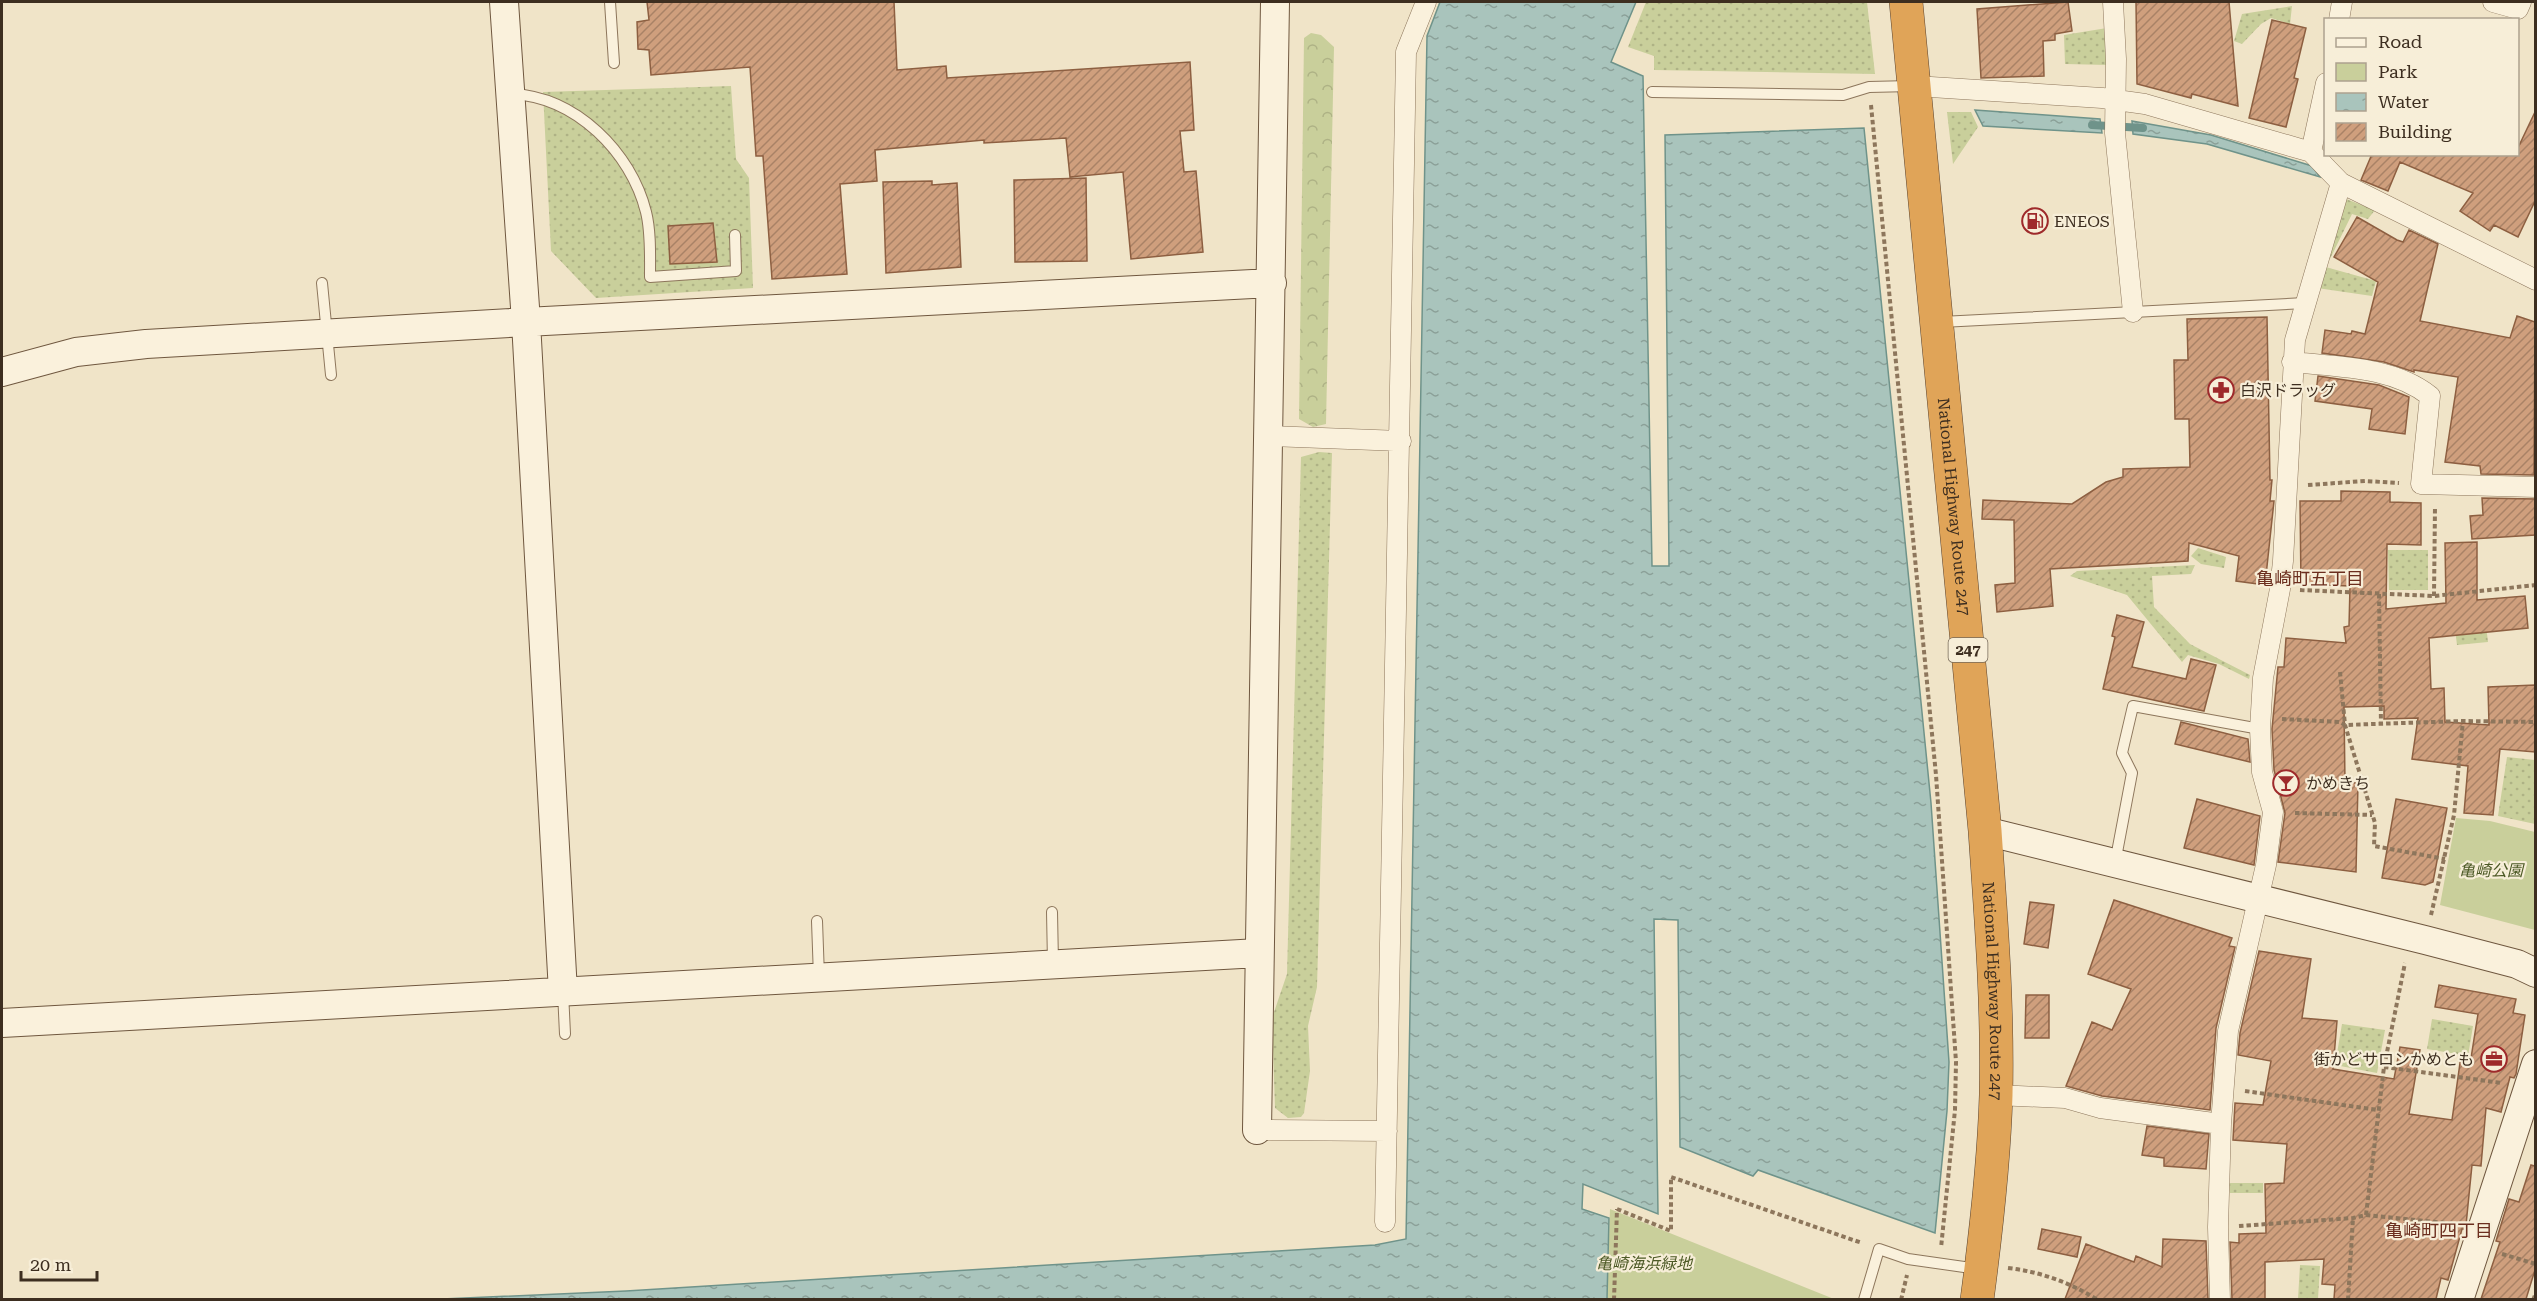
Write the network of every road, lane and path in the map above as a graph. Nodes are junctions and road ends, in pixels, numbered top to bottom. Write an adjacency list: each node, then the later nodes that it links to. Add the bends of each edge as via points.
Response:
1 (504, 2): 16 (street)
2 (610, 2): 11 (lane)
3 (1275, 2): 23 (street)
4 (1426, 2): 33 (street, via 1406,52)
5 (1906, 2): 12 (highway, National Highway Route 247 / 247)
6 (2113, 2): 17 (street)
7 (2342, 2): 10 (street)
8 (2493, 2): 9 (street, via 2518,9)
9 (2521, 2)
10 (2339, 18)
11 (614, 63)
12 (1915, 86): 13 (lane); 17 (street); 27 (highway, National Highway Route 247 / 247)
13 (1869, 87): 15 (lane, via 1843,96); 79 (path, via 1935,763 1956,1062 1941,1251)
14 (2324, 88): 18 (street)
15 (1652, 92)
16 (511, 94): 20 (lane, via 535,96 563,107 610,143 625,162 647,214 650,277 736,271); 26 (street)
17 (2115, 104): 18 (street, via 2145,104); 25 (street)
18 (2311, 152): 19 (street)
19 (2341, 183): 21 (street); 24 (street)
20 (735, 236)
21 (2535, 280)
22 (322, 283): 28 (lane)
23 (1272, 283): 26 (street); 32 (street)
24 (2305, 303): 25 (lane); 29 (street)
25 (2133, 312): 27 (lane)
26 (526, 322): 28 (street); 61 (street)
27 (1937, 322): 49 (highway, National Highway Route 247 / 247)
28 (328, 333): 30 (street, via 76,352); 31 (lane)
29 (2292, 362): 34 (street); 35 (street, via 2367,370 2415,384 2430,396)
30 (2, 372)
31 (331, 375)
32 (1269, 436): 33 (street); 56 (street)
33 (1401, 441): 72 (street)
34 (2286, 485): 35 (path, via 2365,481); 38 (street)
35 (2428, 485): 36 (street); 40 (path)
36 (2535, 487)
37 (2535, 585): 40 (path)
38 (2280, 589): 39 (path); 44 (street, via 2263,678)
39 (2379, 594): 40 (path); 45 (path)
40 (2434, 596)
41 (2340, 672): 46 (path)
42 (2463, 721): 43 (path); 45 (path); 50 (path, via 2454,815)
43 (2535, 722)
44 (2260, 724): 46 (path); 47 (street, via 2262,772); 51 (lane, via 2133,706 2122,753 2132,772)
45 (2381, 724): 46 (path)
46 (2345, 725): 48 (path)
47 (2273, 812): 48 (path); 52 (street)
48 (2372, 815): 50 (path, via 2374,846)
49 (1985, 831): 51 (street); 68 (highway, National Highway Route 247 / 247, via 1994,963)
50 (2445, 859): 55 (path)
51 (2114, 863): 52 (street)
52 (2258, 900): 55 (street); 67 (street, via 2228,1031)
53 (1052, 912): 58 (lane)
54 (817, 921): 60 (lane)
55 (2425, 940): 59 (street)
56 (1259, 952): 58 (street); 71 (street)
57 (2405, 963): 65 (path)
58 (1053, 964): 60 (street)
59 (2535, 972)
60 (819, 977): 61 (street)
61 (563, 992): 62 (street); 63 (lane)
62 (2, 1023)
63 (564, 1034)
64 (2535, 1064): 89 (street)
65 (2384, 1067): 66 (path); 69 (path)
66 (2505, 1083)
67 (2224, 1088): 69 (path); 70 (street)
68 (1996, 1095): 70 (street, via 2064,1098 2100,1108); 82 (highway, National Highway Route 247 / 247)
69 (2378, 1110): 73 (path)
70 (2220, 1124): 77 (street)
71 (1257, 1130): 72 (street)
72 (1387, 1131): 75 (street)
73 (2366, 1215): 74 (path); 76 (path)
74 (2353, 1218): 77 (path); 88 (path)
75 (1385, 1222)
76 (2460, 1225)
77 (2218, 1227): 87 (street)
78 (1879, 1250): 82 (lane); 84 (path, via 1671,1177 1671,1231 1617,1209); 85 (lane)
79 (1950, 1252)
80 (2494, 1252): 81 (path)
81 (2535, 1264)
82 (1987, 1279): 86 (path, via 2039,1272)
83 (2535, 1293): 90 (path)
84 (1614, 1299)
85 (1864, 1299)
86 (2098, 1299)
87 (2220, 1299)
88 (2348, 1299)
89 (2459, 1299)
90 (2533, 1299)

